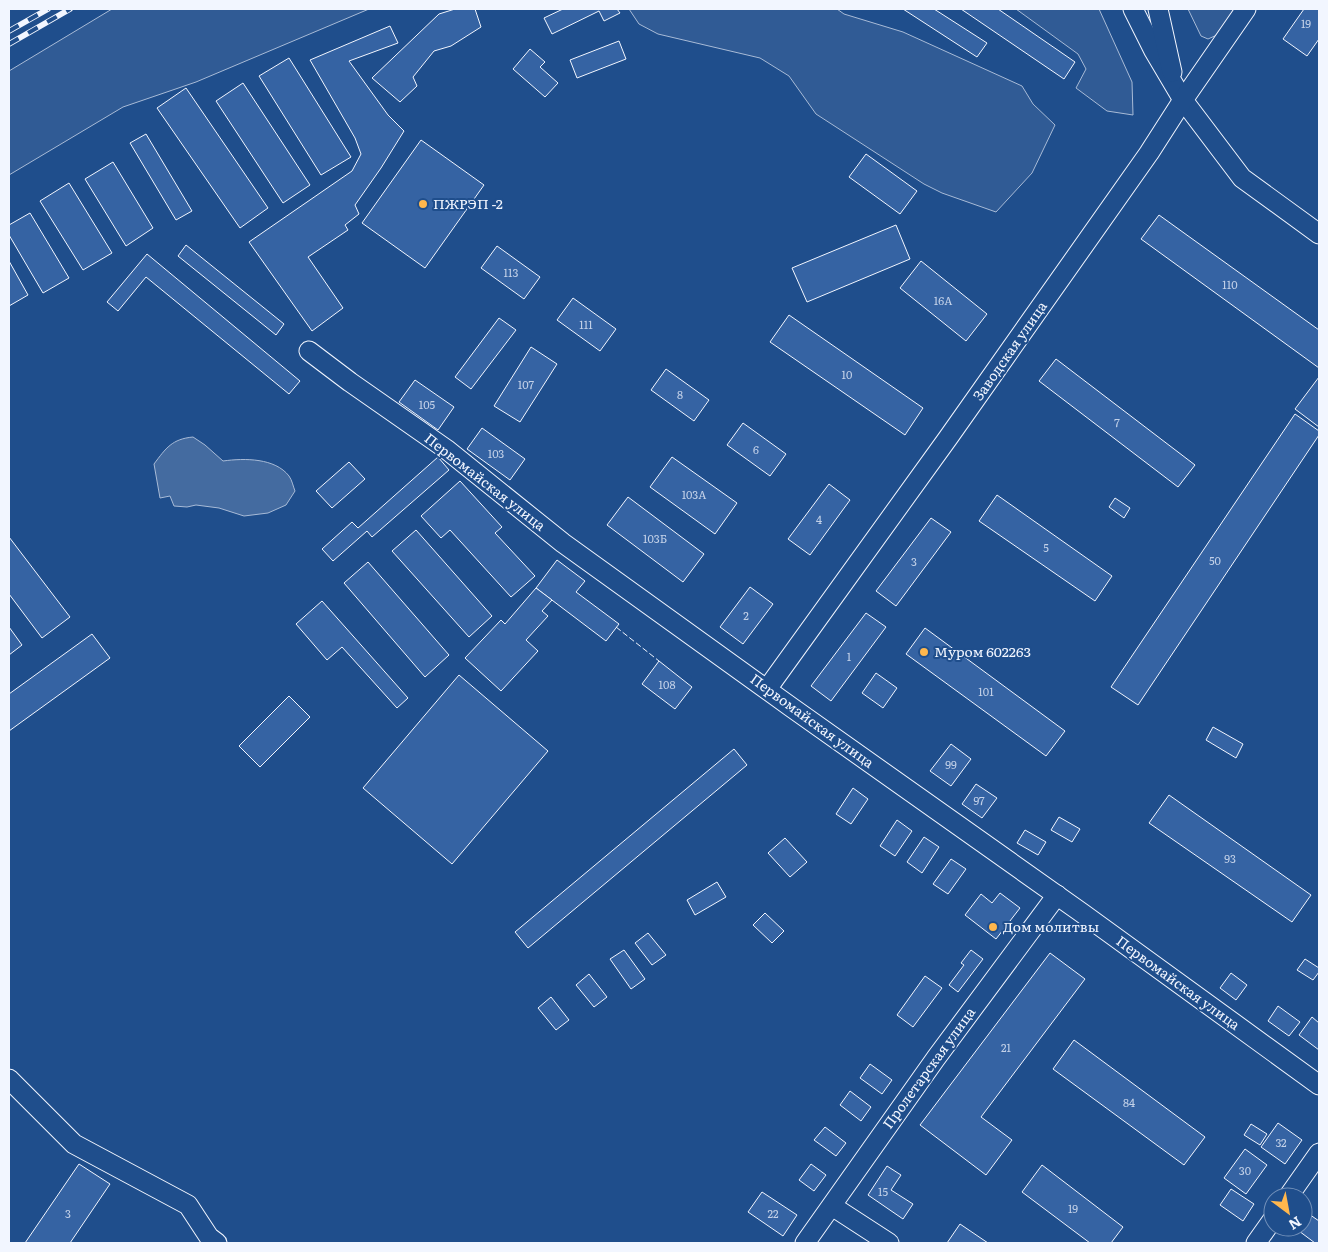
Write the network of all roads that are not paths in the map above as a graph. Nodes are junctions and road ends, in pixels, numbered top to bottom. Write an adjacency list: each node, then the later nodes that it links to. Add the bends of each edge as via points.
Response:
1 (1158, 9): 3 (street, via 1149,22 1142,21); 4 (street)
2 (1246, 9): 4 (street, Заводская улица)
3 (1134, 12): 4 (street)
4 (1179, 93): 5 (street, via 1242,178); 7 (street, Заводская улица, via 1150,153)
5 (1319, 234)
6 (309, 352): 7 (street, Первомайская улица, via 446,449 563,543)
7 (767, 689): 8 (street, Первомайская улица)
8 (1057, 895): 10 (street, Первомайская улица); 13 (street, Пролетарская улица)
9 (9, 1079): 14 (street, via 74,1144 188,1205 209,1237)
10 (1319, 1085)
11 (1319, 1153): 12 (street)
12 (1295, 1187)
13 (832, 1206): 15 (street, Пролетарская улица); 16 (street)
14 (217, 1243)
15 (805, 1243)
16 (889, 1243)

